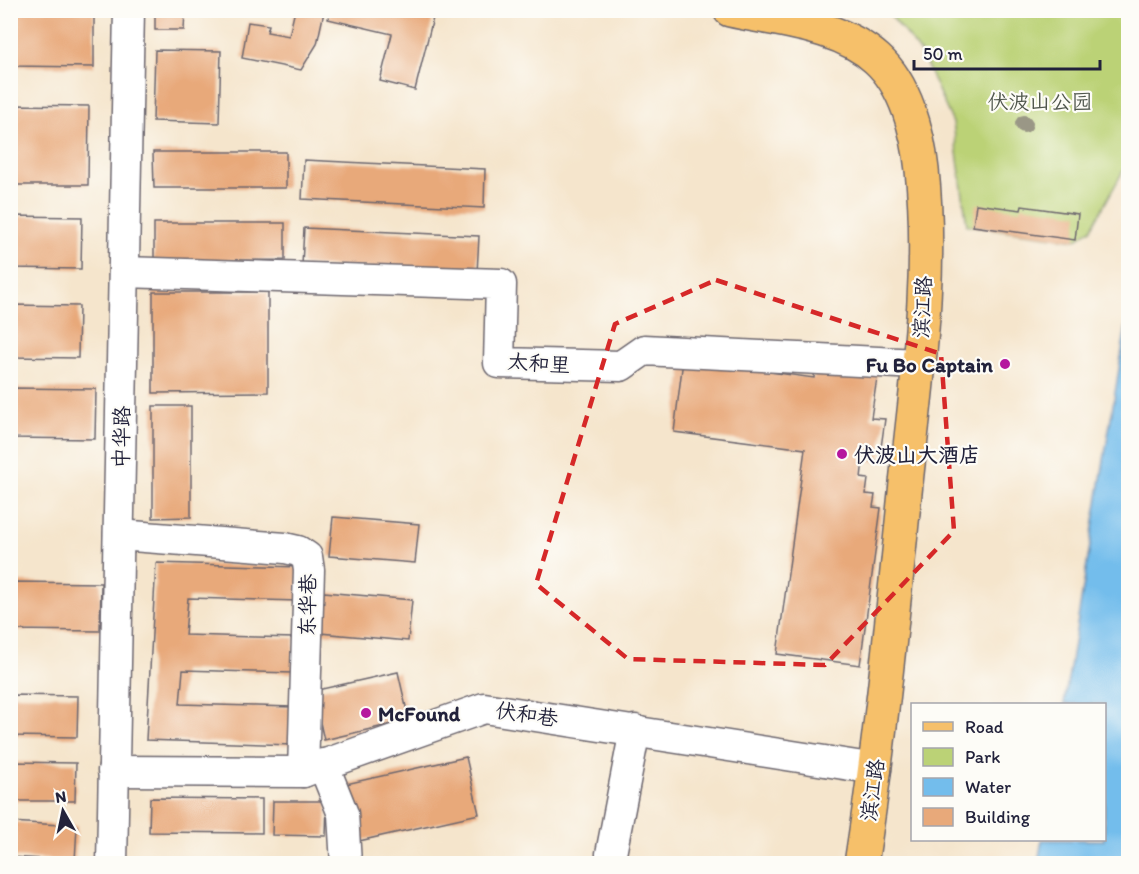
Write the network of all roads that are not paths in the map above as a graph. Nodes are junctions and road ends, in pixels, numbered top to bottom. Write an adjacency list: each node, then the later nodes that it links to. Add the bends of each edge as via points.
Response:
1 (129, 10): 3 (street, 中华路)
2 (730, 10): 4 (main road, 滨江路, via 843,35 878,59 898,87 915,128 922,170 924,279)
3 (124, 272): 4 (street, 太和里, via 501,284 499,363 621,366 644,350); 5 (street, 中华路)
4 (918, 364): 8 (main road, 滨江路)
5 (119, 535): 7 (street, 东华巷, via 285,548 298,550 307,557); 9 (street, 中华路)
6 (635, 730): 7 (street, 伏和巷, via 484,708); 8 (street, 伏和巷); 10 (street)
7 (313, 768): 9 (street, 伏和巷); 12 (street, via 343,814)
8 (876, 769): 13 (main road, 滨江路)
9 (113, 771): 11 (street, 中华路)
10 (611, 854)
11 (112, 864)
12 (346, 864)
13 (861, 864)

